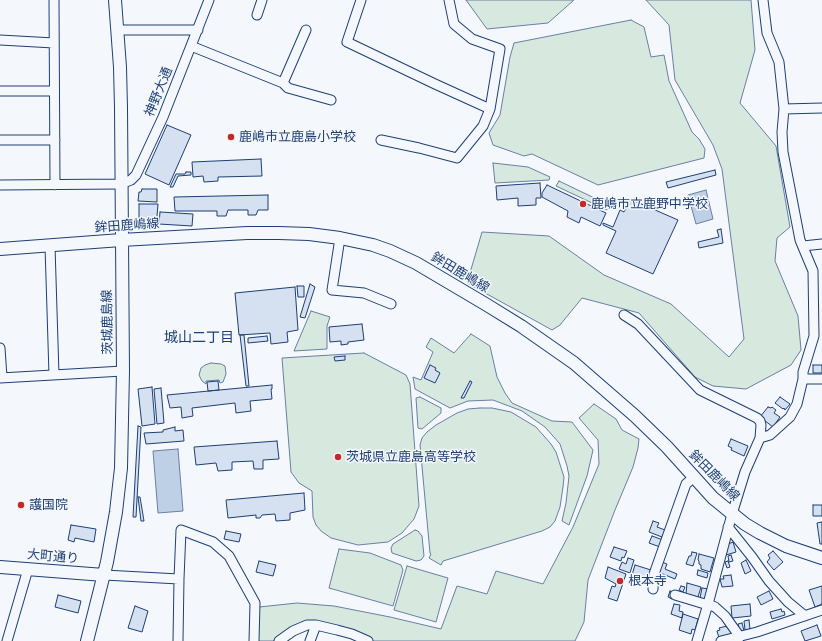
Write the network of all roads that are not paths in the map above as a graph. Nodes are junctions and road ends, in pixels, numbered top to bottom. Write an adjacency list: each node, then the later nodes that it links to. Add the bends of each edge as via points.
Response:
1 (54, 0): 13 (street)
2 (115, 0): 9 (main road, 茨城鹿島線)
3 (209, 0): 10 (street, 神野大通)
4 (262, 0): 8 (street)
5 (361, 0): 20 (street, via 346,42)
6 (449, 0): 20 (street, via 454,24 472,39 500,49)
7 (763, 0): 21 (street, via 767,33 779,62)
8 (257, 15)
9 (117, 30): 10 (street); 25 (main road, 茨城鹿島線)
10 (198, 30): 14 (street, 神野大通)
11 (306, 30): 15 (street)
12 (0, 40): 13 (street)
13 (54, 43): 17 (street)
14 (191, 46): 15 (street); 25 (street, 神野大通, via 163,117 136,175)
15 (283, 83): 18 (street, via 288,88)
16 (0, 91): 17 (street)
17 (54, 91): 23 (street)
18 (331, 100)
19 (822, 108): 21 (street)
20 (490, 109): 24 (street, via 483,126 457,158)
21 (784, 109): 32 (street, via 783,152)
22 (0, 140): 23 (street)
23 (55, 140): 27 (street)
24 (381, 140)
25 (121, 184): 27 (street); 29 (main road, 茨城鹿島線)
26 (0, 185): 27 (street)
27 (55, 185)
28 (340, 238): 29 (main road, 鉾田鹿嶋線, via 309,234 247,233); 34 (street, via 332,290 364,293); 43 (main road, 鉾田鹿嶋線, via 373,245 416,263 534,335 604,388)
29 (121, 240): 31 (main road, 鉾田鹿嶋線); 37 (main road, 茨城鹿島線)
30 (822, 244): 32 (street)
31 (50, 246): 33 (main road, 鉾田鹿嶋線); 38 (street)
32 (803, 246): 40 (street, via 813,271 814,336)
33 (0, 249)
34 (391, 304)
35 (624, 315): 42 (street, via 638,324 700,390 760,421)
36 (0, 348): 39 (street)
37 (123, 371): 38 (street); 49 (main road, 茨城鹿島線, via 121,468)
38 (54, 375): 39 (street)
39 (1, 377)
40 (803, 379): 41 (street); 42 (street, via 797,404 790,417 770,435)
41 (822, 379)
42 (760, 438): 44 (street, via 745,472)
43 (694, 477): 44 (main road, 鉾田鹿嶋線); 51 (street, via 686,484 654,574)
44 (732, 514): 45 (street); 46 (main road, 鉾田鹿嶋線, via 780,543)
45 (728, 527): 53 (street); 55 (street, via 769,581)
46 (822, 558)
47 (0, 567): 48 (main road, 大町通り)
48 (28, 569): 49 (main road, 大町通り); 57 (street)
49 (104, 575): 50 (street); 60 (main road, 茨城鹿島線)
50 (179, 579): 61 (street); 62 (street, via 181,530 214,542 229,556 255,603)
51 (653, 589)
52 (674, 596): 53 (street)
53 (708, 604): 59 (street, via 725,616); 66 (street)
54 (822, 610): 55 (street)
55 (805, 616): 59 (street)
56 (316, 625): 58 (street); 63 (street, via 307,625); 64 (street)
57 (5, 637)
58 (350, 637): 65 (street)
59 (740, 637): 67 (street)
60 (87, 641)
61 (178, 641)
62 (254, 641)
63 (278, 641)
64 (310, 641)
65 (368, 641)
66 (697, 641)
67 (721, 641)

